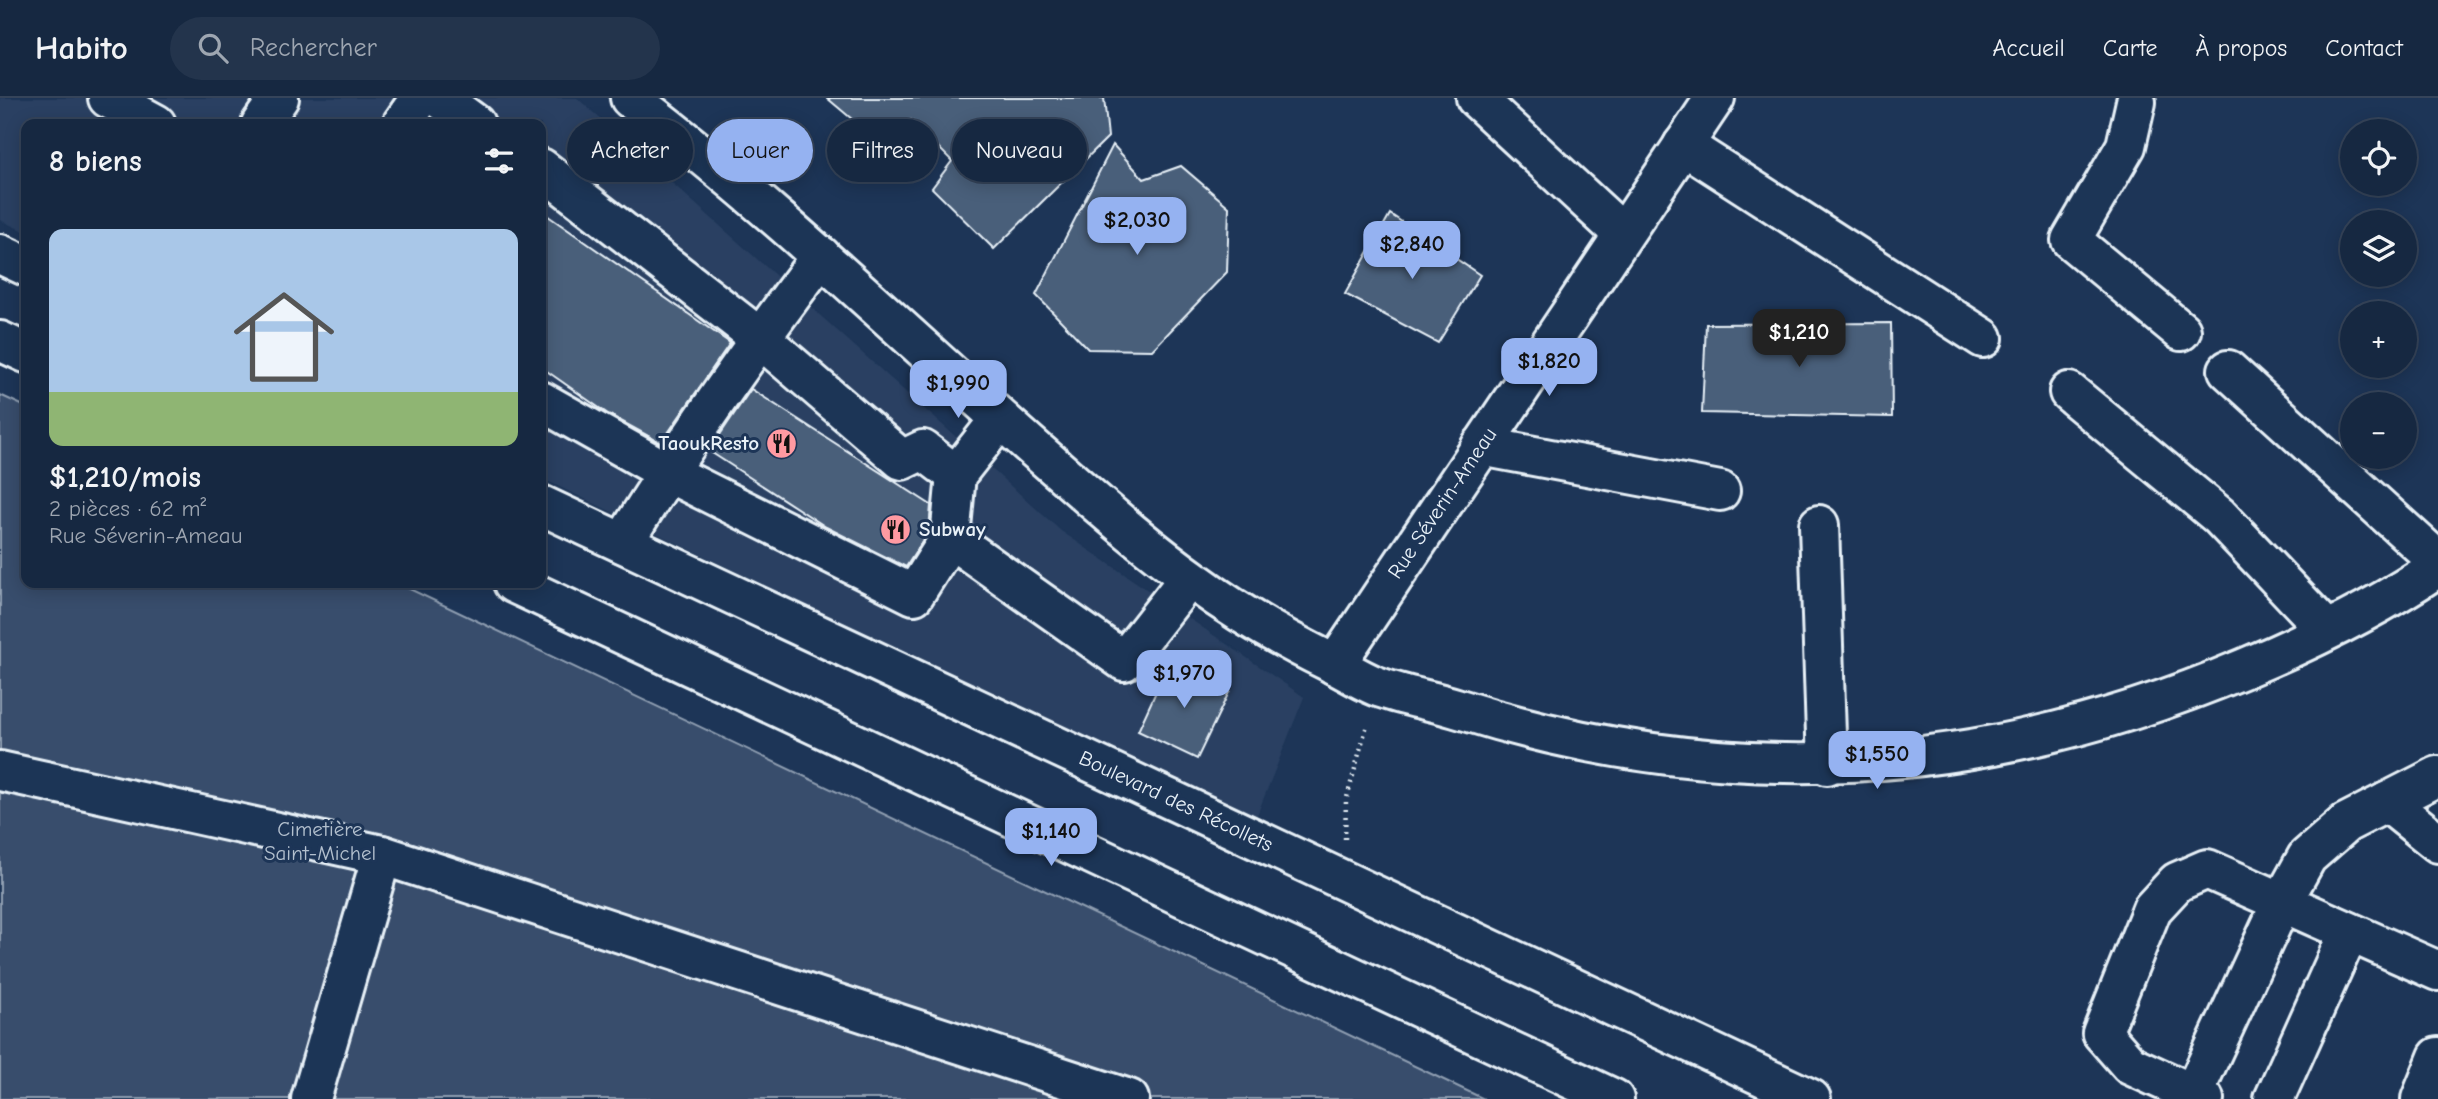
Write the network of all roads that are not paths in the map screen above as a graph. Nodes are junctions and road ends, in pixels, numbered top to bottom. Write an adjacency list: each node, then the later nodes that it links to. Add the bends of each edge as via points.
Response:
1 (108, 98): 9 (street)
2 (279, 98): 10 (street)
3 (420, 98): 11 (street)
4 (440, 98): 12 (street)
5 (630, 98): 17 (street)
6 (1476, 98): 15 (street)
7 (1715, 98): 13 (street, Rue Séverin-Ameau)
8 (2141, 99): 19 (street, via 2126,146 2071,240)
9 (147, 119)
10 (264, 119)
11 (405, 119)
12 (468, 119)
13 (1683, 145): 15 (street, Rue Séverin-Ameau); 21 (street)
14 (546, 172): 20 (street)
15 (1623, 234): 28 (street, Rue Séverin-Ameau)
16 (0, 254): 18 (street)
17 (821, 256): 20 (street); 27 (street)
18 (21, 264)
19 (2181, 331)
20 (760, 338): 29 (street); 30 (street, via 902,460 923,450)
21 (1983, 338)
22 (0, 341): 23 (street)
23 (21, 351)
24 (2228, 370): 36 (street)
25 (2069, 392): 40 (street, via 2219,516)
26 (546, 404): 29 (street)
27 (1000, 419): 30 (street); 38 (street)
28 (1480, 446): 31 (street); 41 (street, Rue Séverin-Ameau)
29 (667, 472): 34 (street, via 914,595); 35 (street)
30 (956, 475): 34 (street)
31 (1720, 491)
32 (546, 507): 35 (street, Boulevard des Récollets)
33 (1819, 525): 42 (street)
34 (950, 538): 38 (street, via 1124,661)
35 (623, 543): 56 (street, Boulevard des Récollets)
36 (2438, 561)
37 (2438, 567): 40 (street)
38 (1189, 578): 41 (street, via 1261,626)
39 (524, 588): 55 (street)
40 (2327, 631): 42 (street, via 2163,701 2079,726 1932,755)
41 (1335, 665): 42 (street, via 1377,686 1523,728 1641,752 1748,763)
42 (1827, 765)
43 (0, 771): 47 (street)
44 (2438, 776): 45 (street)
45 (2387, 802): 46 (street); 48 (street, via 2346,823 2307,857)
46 (2438, 843)
47 (382, 855): 53 (street); 54 (street)
48 (2282, 902): 49 (street); 52 (street); 52 (street, via 2207,869 2178,882 2152,909 2102,1033 2130,1065)
49 (2348, 932): 50 (street); 57 (street)
50 (2438, 971)
51 (2438, 1057): 58 (street)
52 (2199, 1096)
53 (311, 1099)
54 (1129, 1099)
55 (1614, 1099)
56 (1811, 1099)
57 (2274, 1099)
58 (2421, 1099)

